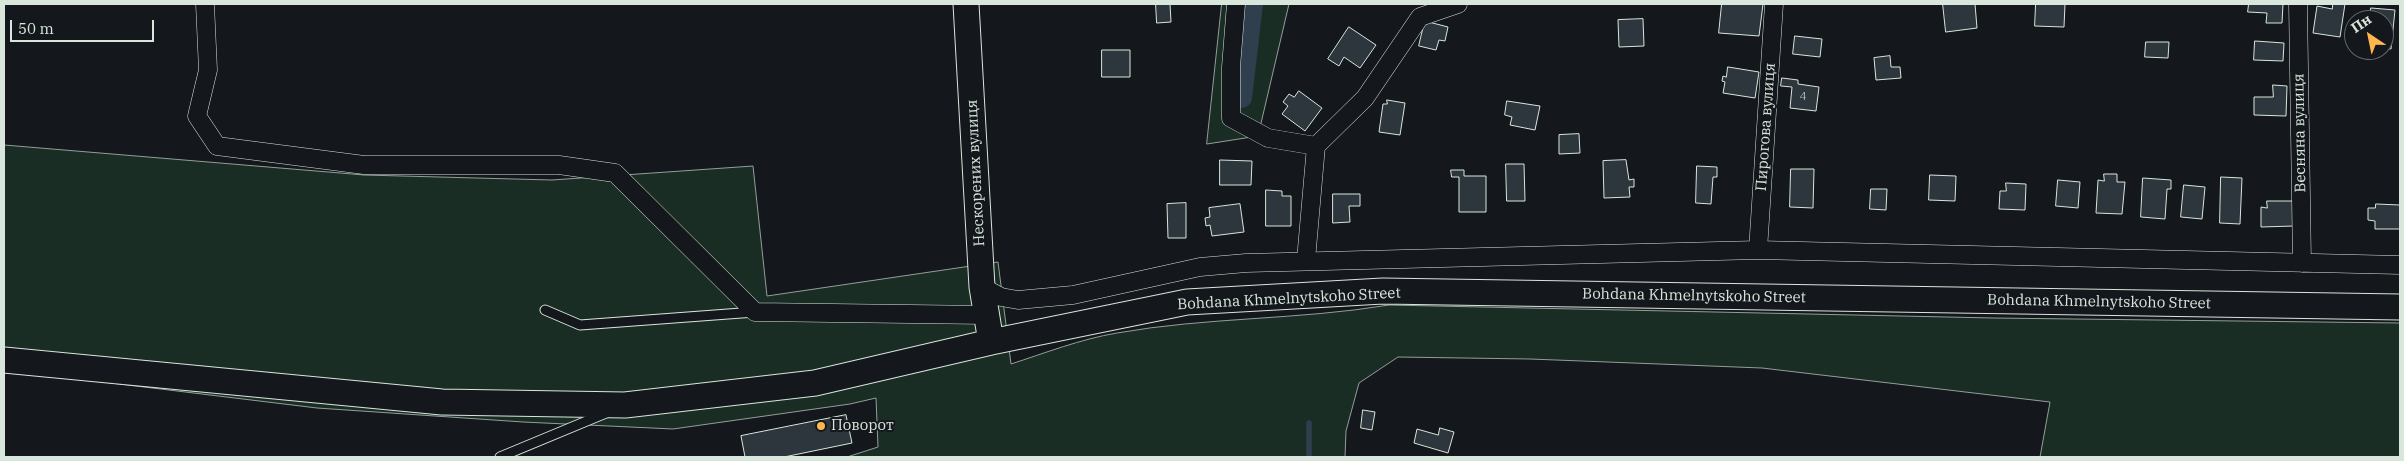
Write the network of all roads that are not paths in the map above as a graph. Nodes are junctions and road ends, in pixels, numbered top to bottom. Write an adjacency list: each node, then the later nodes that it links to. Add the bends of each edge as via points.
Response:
1 (205, 4): 15 (street, via 208,70 197,116 217,146 364,165 559,165 615,172)
2 (966, 4): 12 (main road, Нескорених вулиця)
3 (1236, 4): 7 (street, via 1231,118 1268,138)
4 (1458, 4): 7 (street, via 1420,17 1365,98)
5 (1774, 4): 8 (street, Пирогова вулиця)
6 (2298, 4): 10 (street, Весняна вулиця)
7 (1316, 146): 9 (street)
8 (1758, 250): 9 (street); 10 (street)
9 (1306, 260): 12 (street, via 1200,267 1082,293 1018,300)
10 (2302, 263): 11 (street)
11 (2400, 265)
12 (982, 287): 16 (main road, Нескорених вулиця)
13 (2400, 307): 17 (main road, Bohdana Khmelnytskoho Street, via 1383,291 1187,302)
14 (545, 310): 15 (lane, via 580,325)
15 (755, 312): 16 (street)
16 (987, 315): 17 (main road, Нескорених вулиця)
17 (991, 342): 19 (main road, Bohdana Khmelnytskoho Street, via 815,383)
18 (4, 360): 19 (main road, Bohdana Khmelnytskoho Street, via 442,402)
19 (625, 405): 20 (lane)
20 (500, 457)

